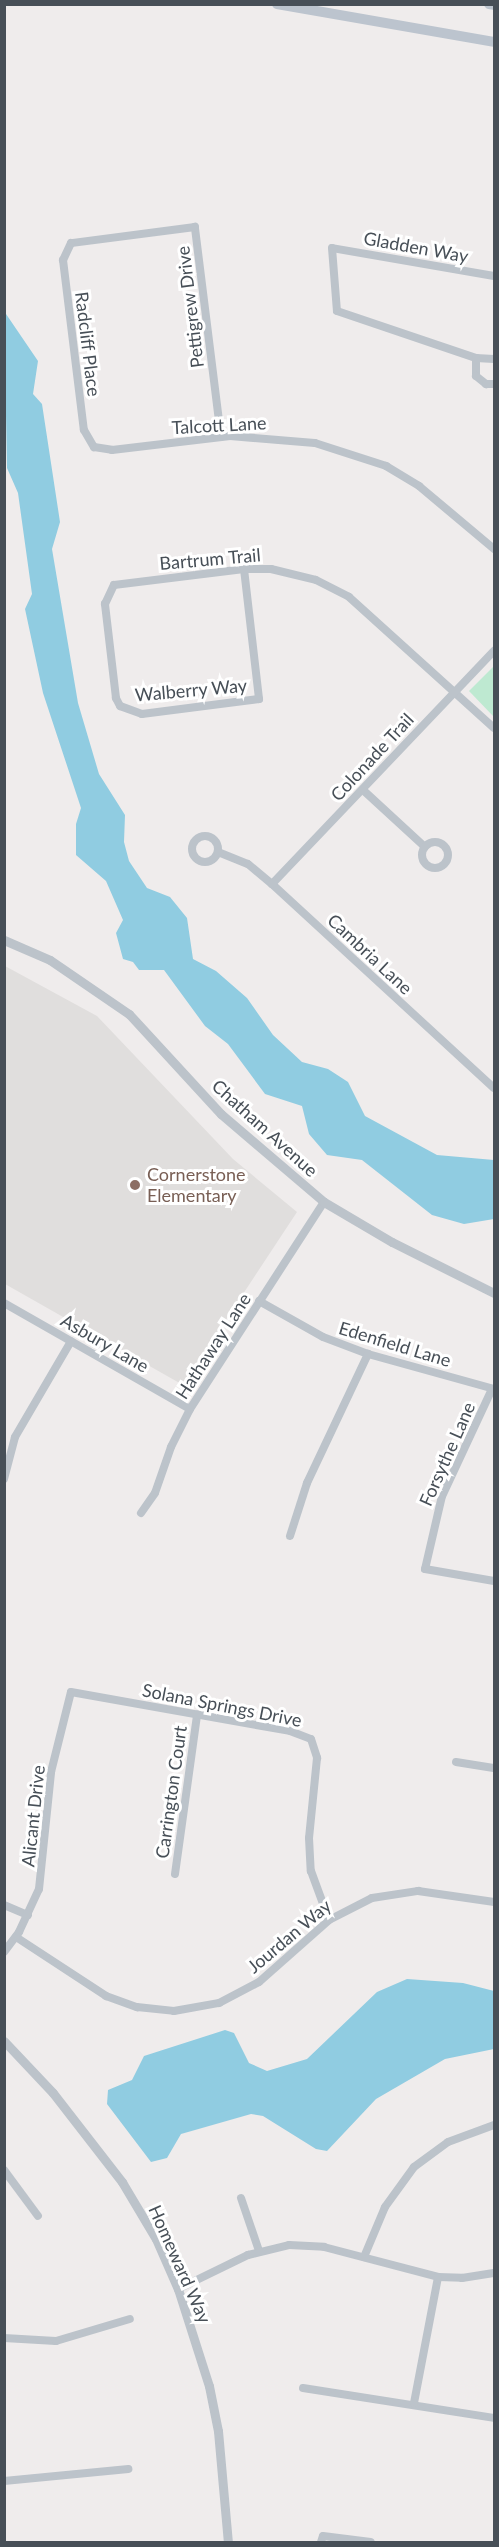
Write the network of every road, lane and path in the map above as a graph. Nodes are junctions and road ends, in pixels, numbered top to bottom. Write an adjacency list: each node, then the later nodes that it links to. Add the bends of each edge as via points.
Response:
1 (277, 4): 4 (main road)
2 (489, 4): 3 (main road)
3 (495, 5)
4 (495, 42)
5 (71, 243): 11 (street, Pettigrew Drive, via 195,227); 12 (street, Radcliff Place, via 63,260 84,430)
6 (495, 276): 8 (street, Gladden Way, via 332,248 337,311)
7 (495, 349): 9 (street)
8 (476, 357): 9 (street); 10 (street, via 476,376 486,384)
9 (494, 360)
10 (495, 384)
11 (220, 437): 12 (street, Talcott Lane, via 112,450); 13 (street, Talcott Lane, via 283,438 324,445 368,459 419,486)
12 (94, 447)
13 (495, 549)
14 (244, 569): 16 (street, Bartrum Trail, via 295,574 333,588 366,610); 17 (street, Bartrum Trail, via 122,582 109,590 105,604 116,698); 17 (street, Walberry Way, via 259,699 142,714)
15 (495, 651): 16 (street, Colonade Trail)
16 (453, 690): 18 (street, Bartrum Trail); 19 (street, Colonade Trail)
17 (126, 710)
18 (495, 728)
19 (363, 790): 20 (street); 22 (street, Colonade Trail)
20 (425, 847)
21 (218, 852): 22 (street, Cambria Lane, via 248,864)
22 (272, 884): 24 (street, Cambria Lane)
23 (4, 940): 25 (street, Chatham Avenue, via 50,960 129,1014 220,1114)
24 (495, 1088)
25 (324, 1202): 26 (street, Chatham Avenue, via 402,1248); 27 (street, Hathaway Lane)
26 (495, 1293)
27 (259, 1301): 30 (street, Edenfield Lane, via 323,1337); 32 (street, Hathaway Lane)
28 (4, 1303): 29 (street, Asbury Lane)
29 (71, 1341): 32 (street, Asbury Lane); 33 (street, via 15,1437)
30 (368, 1354): 31 (street, Edenfield Lane); 35 (street, via 314,1466)
31 (493, 1389): 36 (street, Forsythe Lane, via 442,1496 425,1569)
32 (190, 1409): 34 (street, Hathaway Lane, via 154,1493)
33 (4, 1479)
34 (141, 1513)
35 (290, 1536)
36 (495, 1581)
37 (86, 1694): 38 (street, Solana Springs Drive); 44 (street, Alicant Drive, via 71,1692 57,1740 43,1872)
38 (197, 1715): 41 (street, Carrington Court); 45 (street, Solana Springs Drive, via 302,1734 316,1747 309,1854 315,1887)
39 (456, 1762): 40 (street)
40 (495, 1768)
41 (175, 1874)
42 (495, 1902): 45 (street, Jourdan Way, via 405,1892 358,1903)
43 (4, 1905): 44 (street)
44 (28, 1915): 46 (street, Alicant Drive)
45 (329, 1920): 46 (street, Jourdan Way, via 259,1982 219,2003 174,2011 137,2007 106,1996)
46 (16, 1937): 47 (street, Alicant Drive)
47 (4, 1952)
48 (4, 2042): 57 (street, Homeward Way, via 53,2093 122,2182 156,2240)
49 (495, 2126): 54 (street, via 448,2142 414,2167 385,2207)
50 (4, 2170): 52 (street)
51 (241, 2198): 53 (street)
52 (38, 2216)
53 (259, 2251): 54 (street, via 306,2245); 57 (street)
54 (364, 2257): 56 (street)
55 (495, 2273): 56 (street)
56 (438, 2277): 61 (street)
57 (178, 2289): 66 (street, Homeward Way, via 209,2386)
58 (130, 2319): 59 (street, via 56,2341)
59 (4, 2338)
60 (303, 2388): 61 (street)
61 (414, 2403): 62 (street)
62 (495, 2418)
63 (128, 2469): 64 (street)
64 (4, 2481)
65 (322, 2539): 67 (street)
66 (228, 2542)
67 (371, 2542)

